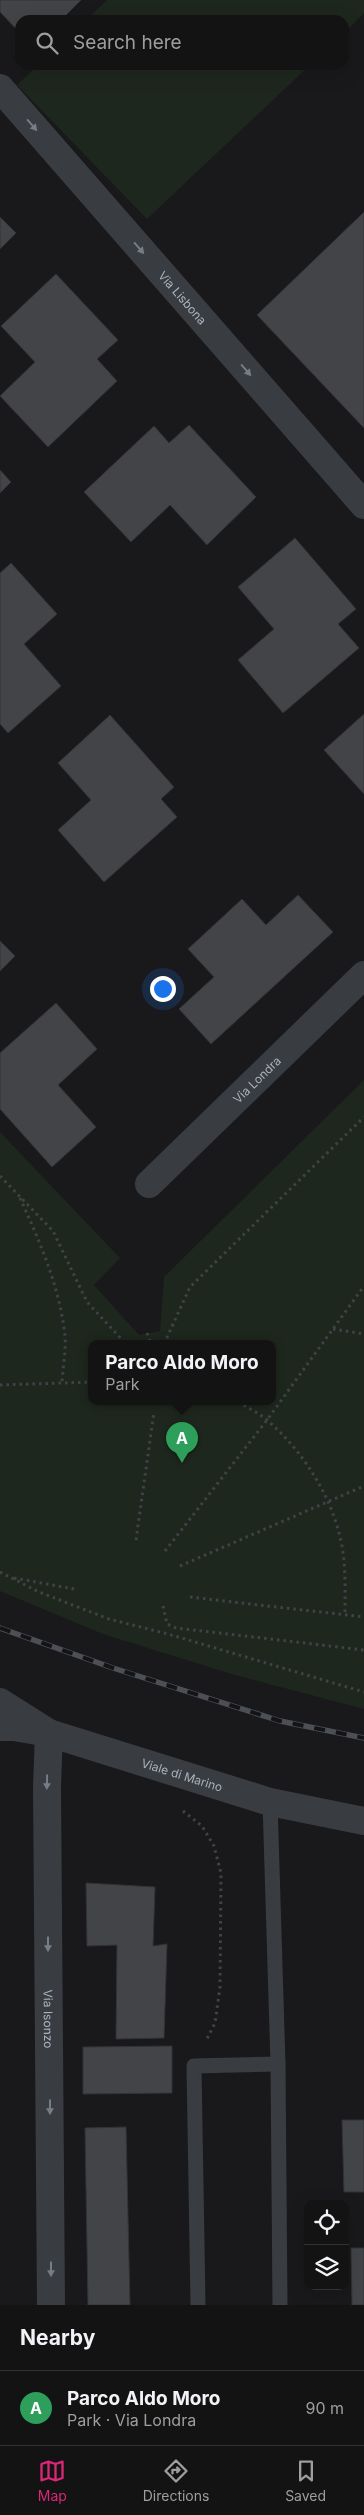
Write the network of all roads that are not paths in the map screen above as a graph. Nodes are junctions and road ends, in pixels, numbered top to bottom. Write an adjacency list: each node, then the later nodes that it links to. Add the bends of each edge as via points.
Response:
1 (0, 88): 2 (street, Via Lisbona, one-way to 2)
2 (364, 505)
3 (364, 975): 4 (street, Via Londra)
4 (149, 1184)
5 (0, 1702): 7 (street)
6 (0, 1727): 7 (street, Viale di Marino)
7 (49, 1733): 8 (street, Viale di Marino); 11 (street, Via Isonzo, one-way to 11)
8 (270, 1802): 9 (street, Viale di Marino); 10 (lane)
9 (364, 1821)
10 (278, 2064): 12 (lane, via 194,2066); 13 (lane)
11 (51, 2305)
12 (198, 2305)
13 (280, 2305)

